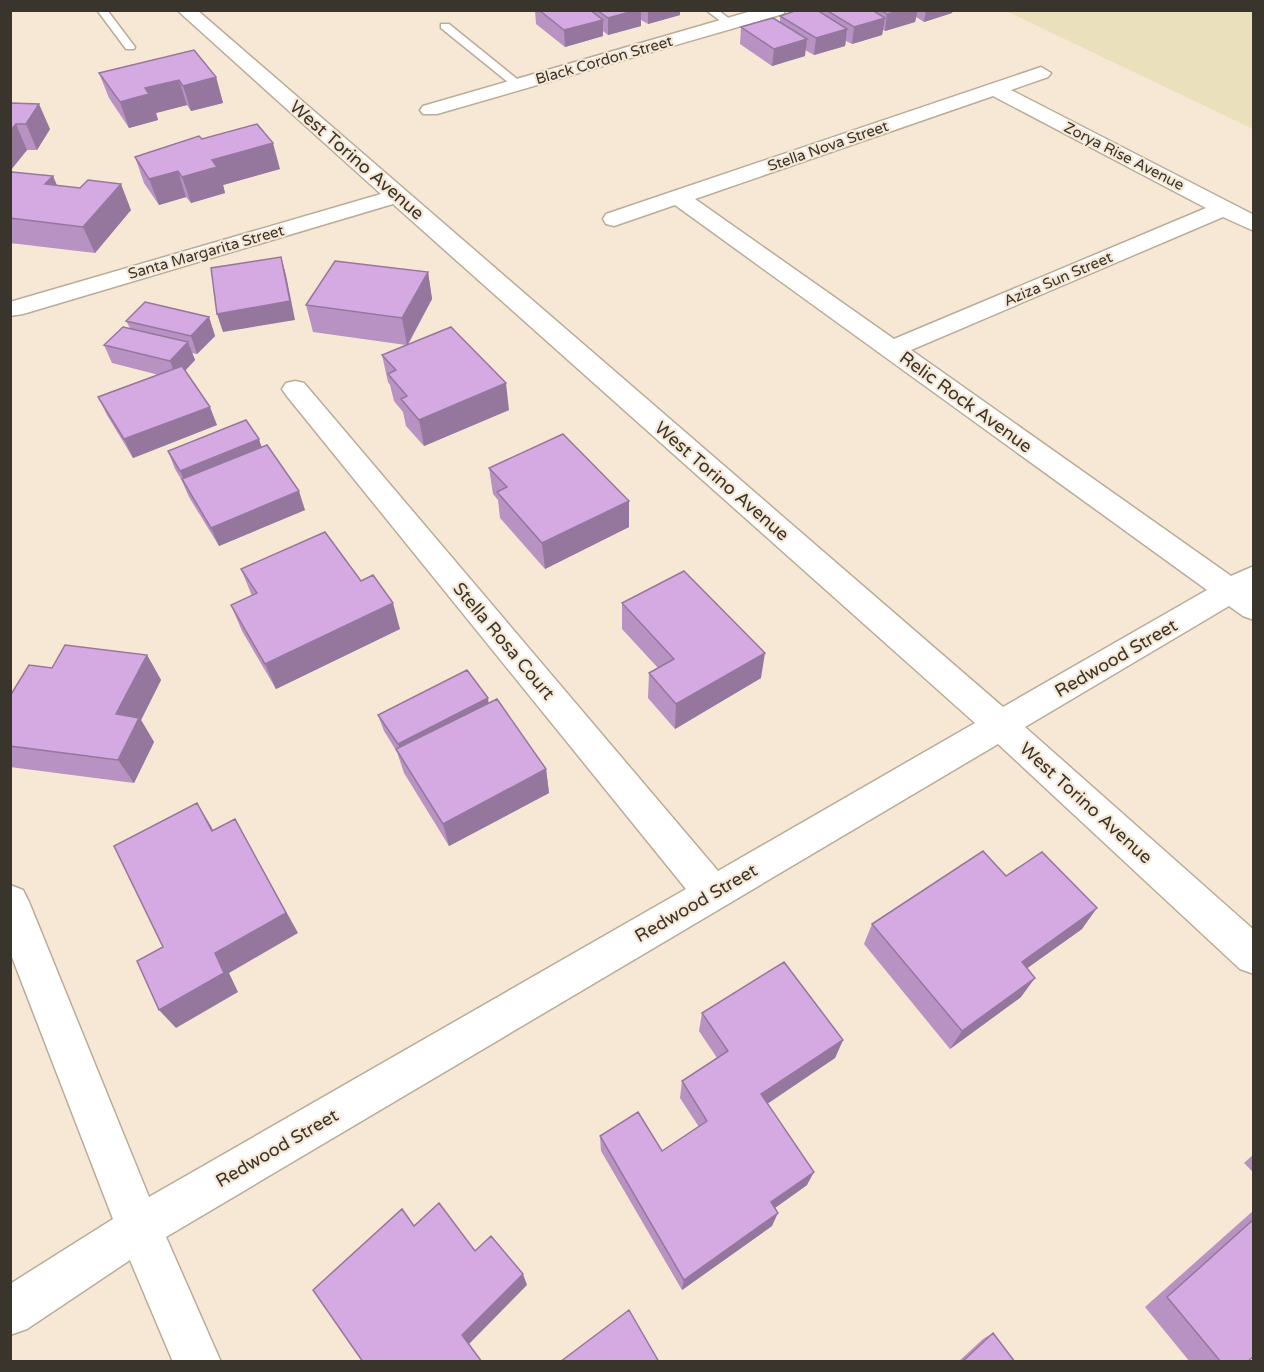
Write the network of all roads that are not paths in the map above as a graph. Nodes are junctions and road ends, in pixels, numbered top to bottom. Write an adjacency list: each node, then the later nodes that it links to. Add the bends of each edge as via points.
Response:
1 (102, 10): 7 (lane)
2 (186, 10): 12 (street, West Torino Avenue)
3 (711, 10): 5 (lane)
4 (777, 10): 5 (street, Black Cordon Street)
5 (731, 24): 9 (street, Black Cordon Street)
6 (445, 26): 9 (lane)
7 (130, 47)
8 (1041, 73): 10 (street, Stella Nova Street)
9 (518, 85): 11 (street, Black Cordon Street)
10 (994, 89): 13 (street, Stella Nova Street); 14 (street, Zorya Rise Avenue)
11 (430, 110)
12 (398, 196): 17 (street, Santa Margarita Street); 21 (street, West Torino Avenue)
13 (678, 197): 15 (street, Stella Nova Street); 18 (street, Relic Rock Avenue)
14 (1224, 208): 16 (street, Zorya Rise Avenue); 18 (street, Aziza Sun Street)
15 (614, 219)
16 (1254, 224)
17 (14, 309)
18 (892, 350): 20 (street, Relic Rock Avenue)
19 (296, 389): 22 (street, Stella Rosa Court)
20 (1246, 592): 21 (street, Redwood Street)
21 (1001, 726): 22 (street, Redwood Street); 24 (street, West Torino Avenue)
22 (713, 894): 25 (street, Redwood Street)
23 (10, 902): 25 (street)
24 (1254, 956)
25 (139, 1228): 26 (street, Redwood Street); 27 (street)
26 (10, 1312)
27 (197, 1362)

